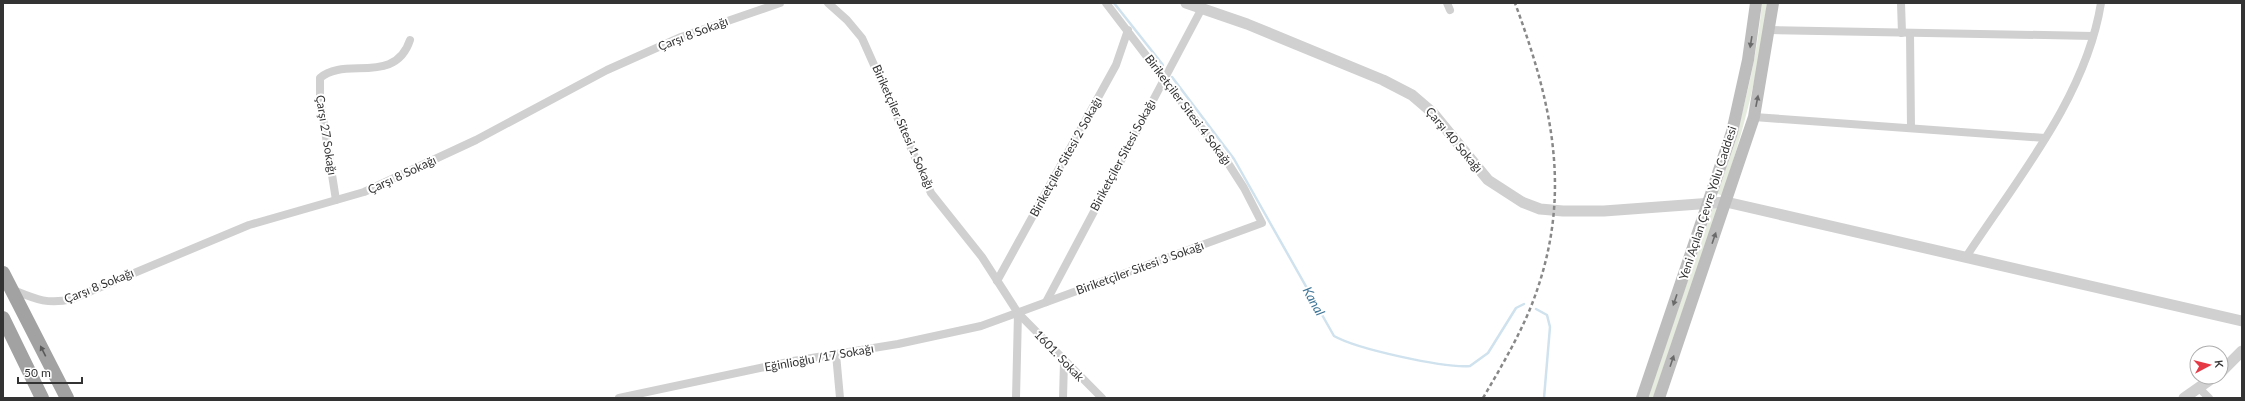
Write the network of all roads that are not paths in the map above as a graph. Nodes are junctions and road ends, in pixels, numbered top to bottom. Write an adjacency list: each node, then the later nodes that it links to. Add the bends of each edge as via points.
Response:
1 (780, 3): 19 (street, Çarşı 8 Sokağı, via 681,37 606,70 476,140 364,192)
2 (828, 3): 25 (street, Biriketçiler Sitesi 1 Sokağı, via 862,38 929,189)
3 (1106, 3): 10 (street, Biriketçiler Sitesi 4 Sokağı)
4 (1186, 3): 9 (street, Çarşı 40 Sokağı)
5 (1756, 3): 20 (main road, Yeni Açılan Çevre Yolu Caddesi, one-way to 20, via 1739,105)
6 (1773, 3): 11 (main road, Yeni Açılan Çevre Yolu Caddesi)
7 (1901, 3): 12 (street)
8 (2101, 3): 13 (street)
9 (1202, 8): 15 (street, Biriketçiler Sitesi Sokağı); 20 (street, Çarşı 40 Sokağı, via 1383,80 1412,95 1433,113 1488,180 1522,202 1540,209 1570,212 1663,208)
10 (1128, 30): 15 (street, Biriketçiler Sitesi 4 Sokağı); 25 (street, Biriketçiler Sitesi 2 Sokağı, via 1116,65)
11 (1770, 30): 12 (street); 16 (main road, Yeni Açılan Çevre Yolu Caddesi, one-way to 11)
12 (1906, 33): 13 (street); 17 (street)
13 (2093, 36): 18 (street, via 2073,92)
14 (410, 40): 19 (street, Çarşı 27 Sokağı, via 404,54 392,64 334,72 324,74 320,78 320,98)
15 (1164, 77): 22 (street, Biriketçiler Sitesi 4 Sokağı, via 1235,172); 27 (street, Biriketçiler Sitesi Sokağı)
16 (1754, 117): 17 (street); 21 (main road, Yeni Açılan Çevre Yolu Caddesi)
17 (1912, 128): 18 (street)
18 (2045, 138): 23 (street)
19 (336, 200): 26 (street, Çarşı 8 Sokağı, via 250,225 72,299 56,303 47,302)
20 (1708, 202): 21 (street, Çarşı 40 Sokağı); 44 (main road, Yeni Açılan Çevre Yolu Caddesi, one-way to 44)
21 (1726, 202): 23 (street, Çarşı 40 Sokağı); 45 (main road, Yeni Açılan Çevre Yolu Caddesi, one-way to 21)
22 (1262, 223): 27 (street, Biriketçiler Sitesi 3 Sokağı)
23 (1966, 257): 30 (street, Çarşı 40 Sokağı)
24 (3, 273): 26 (highway)
25 (997, 281): 28 (street, Biriketçiler Sitesi 1 Sokağı)
26 (12, 290): 38 (highway, one-way to 26)
27 (1046, 302): 28 (street, Biriketçiler Sitesi 3 Sokağı)
28 (1018, 313): 32 (street, Eğinlioğlu /17 Sokağı, via 938,337); 33 (street, 1601. Sokak); 41 (street)
29 (3, 318): 37 (highway)
30 (2242, 321)
31 (2242, 351): 34 (street)
32 (836, 354): 39 (street, Eğinlioğlu /17 Sokağı); 40 (street)
33 (1064, 362): 42 (street); 43 (street, 1601. Sokak)
34 (2229, 364)
35 (2204, 385): 36 (street)
36 (2200, 388): 46 (street); 47 (street)
37 (42, 398)
38 (67, 398)
39 (619, 398)
40 (840, 398)
41 (1016, 398)
42 (1064, 398)
43 (1102, 398)
44 (1642, 398)
45 (1659, 398)
46 (2184, 398)
47 (2209, 398)

